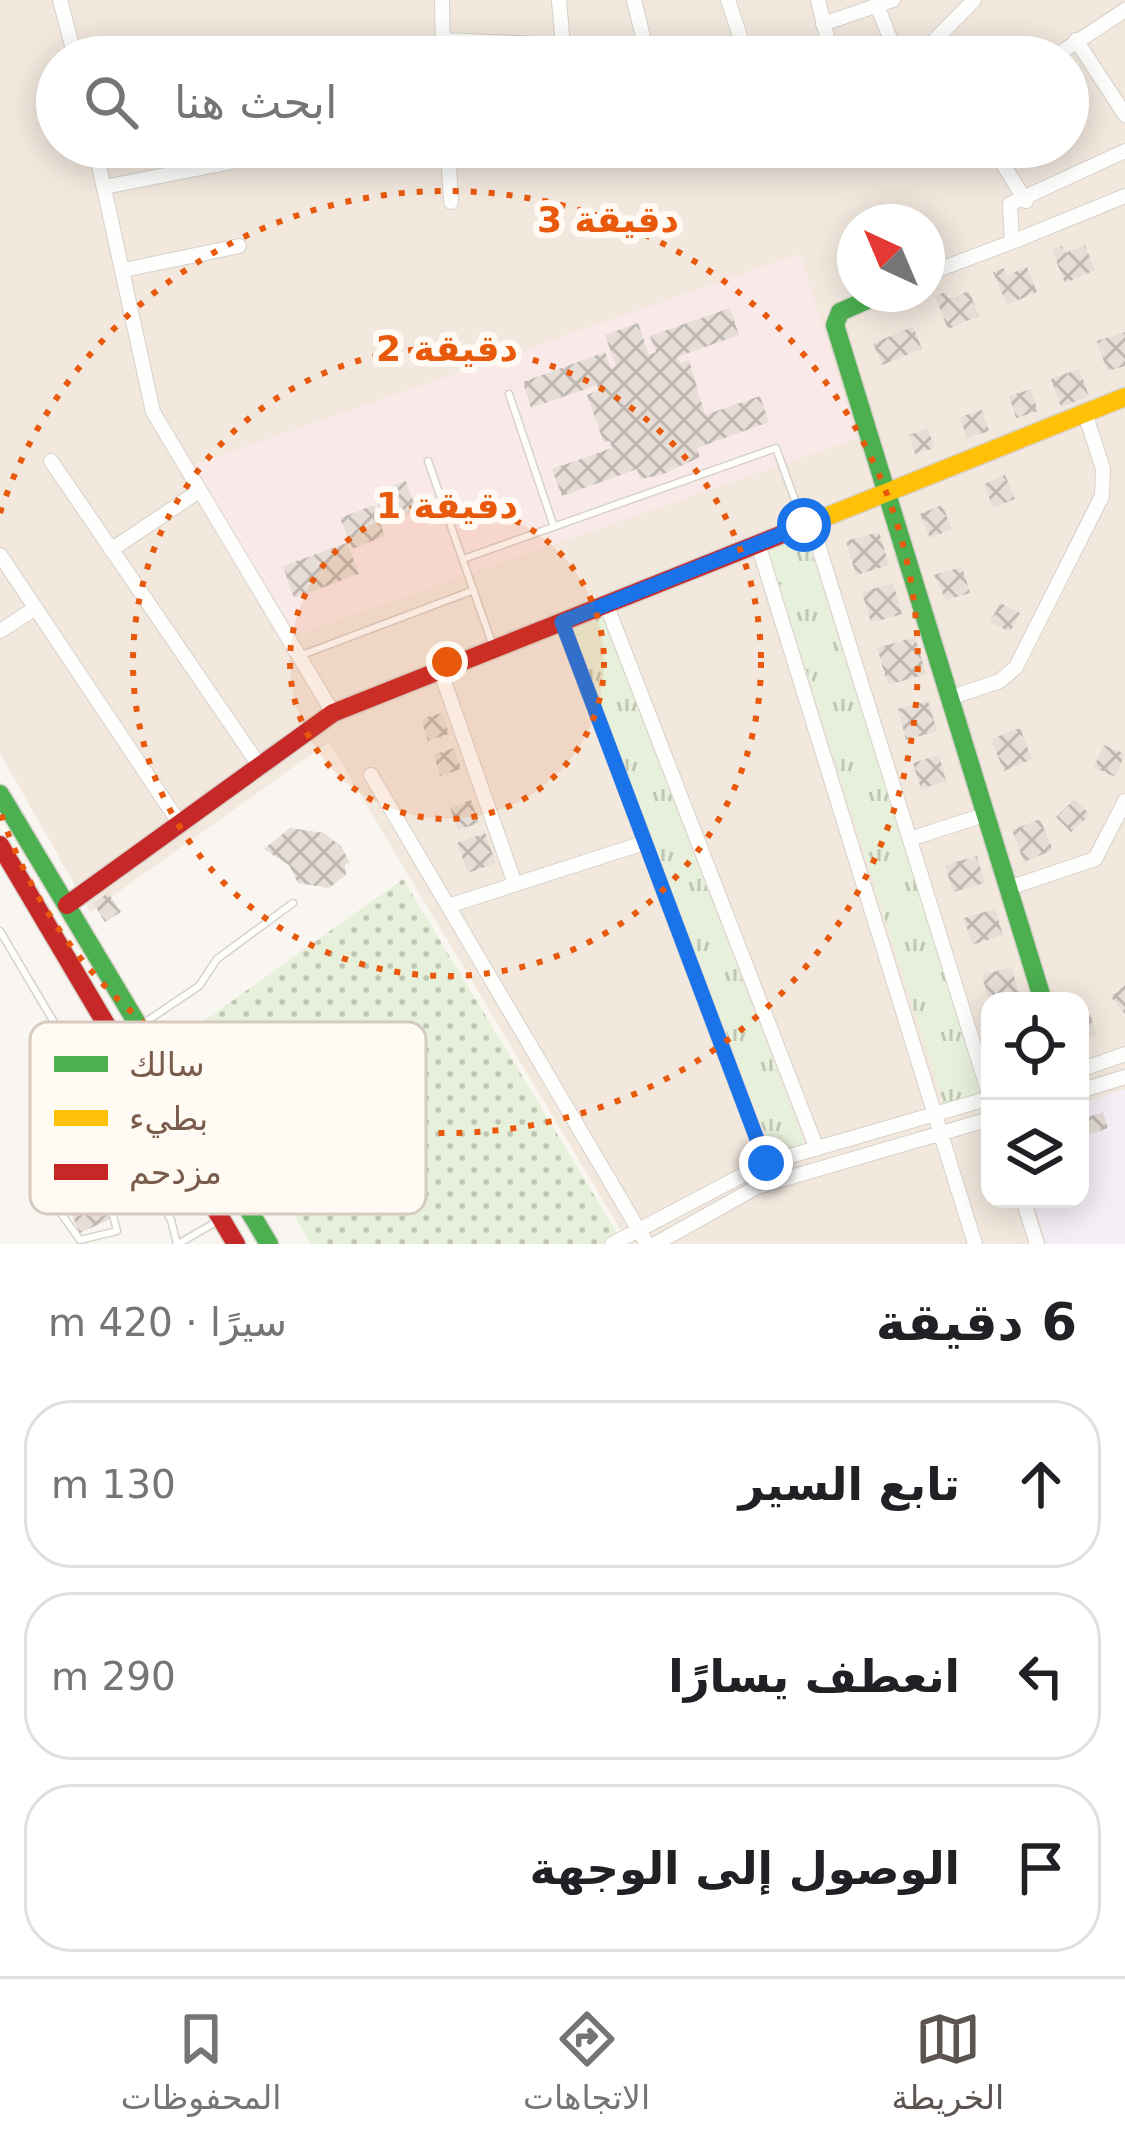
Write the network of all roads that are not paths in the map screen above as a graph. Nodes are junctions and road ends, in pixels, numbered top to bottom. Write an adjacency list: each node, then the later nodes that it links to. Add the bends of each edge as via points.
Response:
1 (60, 0): 11 (street)
2 (442, 0): 12 (street)
3 (559, 0): 13 (street)
4 (634, 0): 14 (street)
5 (728, 0): 15 (street)
6 (818, 0): 10 (street)
7 (974, 0): 18 (street)
8 (885, 3): 10 (street); 17 (street)
9 (1125, 10): 19 (street)
10 (824, 24): 16 (street)
11 (69, 36)
12 (442, 36)
13 (563, 36)
14 (643, 36)
15 (740, 36)
16 (827, 36)
17 (892, 36)
18 (939, 36)
19 (1083, 36)
20 (1089, 60): 21 (street)
21 (1125, 115)
22 (1125, 151): 29 (street)
23 (100, 168): 27 (street)
24 (202, 168): 27 (street)
25 (449, 168): 30 (street)
26 (1005, 168): 29 (street)
27 (104, 188): 34 (street)
28 (1125, 196): 31 (street)
29 (1025, 201): 31 (street, via 1010,204)
30 (451, 202)
31 (1012, 242): 33 (street)
32 (239, 246): 34 (street)
33 (945, 267)
34 (124, 270): 41 (street, via 153,412)
35 (840, 312): 42 (main road, via 836,326)
36 (509, 394): 44 (lane)
37 (1125, 397): 38 (main road)
38 (1084, 413): 42 (main road); 57 (street, via 1103,469 1102,496 1016,667)
39 (51, 461): 46 (street)
40 (428, 461): 48 (lane)
41 (199, 490): 46 (street); 55 (street)
42 (886, 493): 43 (main road); 57 (main road)
43 (808, 524): 44 (lane, via 776,448); 45 (main road); 65 (street)
44 (554, 526): 48 (lane)
45 (758, 544): 50 (main road); 86 (street)
46 (111, 550): 59 (street)
47 (0, 555): 51 (street)
48 (463, 559): 49 (lane)
49 (474, 590): 54 (lane); 55 (lane)
50 (606, 604): 52 (main road); 89 (street)
51 (34, 609): 53 (street); 64 (street)
52 (562, 622): 54 (main road); 66 (street)
53 (0, 631)
54 (494, 649): 56 (main road)
55 (299, 656): 58 (street)
56 (440, 670): 58 (main road); 68 (street)
57 (952, 697): 63 (main road)
58 (333, 713): 59 (main road)
59 (259, 765): 64 (main road)
60 (370, 775): 72 (street)
61 (0, 794): 71 (main road)
62 (1125, 801): 69 (street, via 1095,859)
63 (987, 814): 65 (street); 69 (main road)
64 (178, 821): 71 (main road)
65 (910, 839): 82 (street)
66 (644, 843): 68 (street); 90 (street)
67 (0, 845): 73 (main road)
68 (514, 884): 72 (street)
69 (1009, 888): 75 (main road)
70 (292, 903): 79 (lane)
71 (67, 905): 73 (main road); 78 (main road)
72 (448, 906): 97 (street)
73 (40, 913): 77 (main road)
74 (0, 931): 76 (lane)
75 (1040, 992)
76 (54, 1022)
77 (103, 1022)
78 (136, 1022)
79 (146, 1022)
80 (1125, 1054): 81 (street)
81 (1089, 1067)
82 (981, 1068)
83 (1125, 1077): 84 (street)
84 (1089, 1088)
85 (981, 1100): 86 (street)
86 (936, 1115): 88 (street); 89 (street)
87 (981, 1121): 88 (street)
88 (941, 1132): 103 (street, via 757,1187); 104 (street)
89 (817, 1149): 90 (street)
90 (766, 1163): 97 (street)
91 (1026, 1208): 105 (street)
92 (61, 1214): 98 (lane, via 75,1238)
93 (167, 1214): 99 (lane)
94 (218, 1214): 96 (main road)
95 (251, 1214): 101 (main road)
96 (221, 1219): 99 (lane); 100 (main road)
97 (637, 1226): 102 (street); 103 (street)
98 (115, 1239)
99 (177, 1244)
100 (236, 1244)
101 (269, 1244)
102 (612, 1244)
103 (651, 1244)
104 (975, 1244)
105 (1037, 1244)

